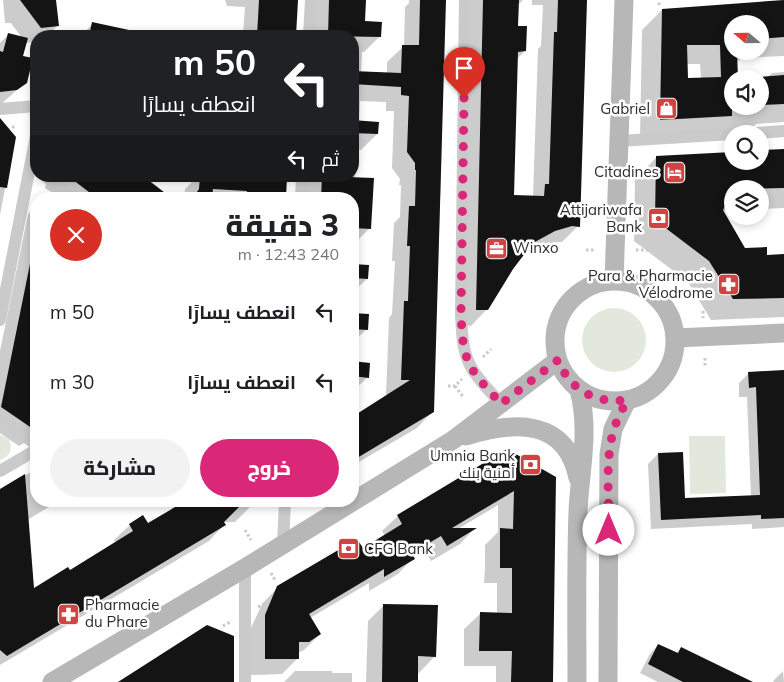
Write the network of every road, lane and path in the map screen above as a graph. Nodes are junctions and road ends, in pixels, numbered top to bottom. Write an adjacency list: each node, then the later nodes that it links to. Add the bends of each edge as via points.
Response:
1 (311, 0): 4 (street)
2 (465, 0): 29 (street, via 461,313)
3 (624, 0): 10 (main road)
4 (309, 30)
5 (30, 106): 6 (street)
6 (0, 109)
7 (784, 131): 8 (street)
8 (769, 132)
9 (724, 134): 10 (street)
10 (620, 141): 18 (main road)
11 (30, 182): 21 (street)
12 (53, 182): 13 (street)
13 (67, 192)
14 (586, 250): 15 (path)
15 (596, 250)
16 (636, 250): 17 (path)
17 (650, 250)
18 (614, 280): 23 (main road, via 637,285 658,299 669,314); 27 (main road, via 589,286 568,303 559,317 555,333)
19 (703, 311): 20 (path)
20 (703, 318)
21 (0, 320)
22 (784, 333): 23 (main road)
23 (675, 338): 34 (main road, via 672,359 662,378 646,392)
24 (491, 349): 25 (path)
25 (483, 357)
26 (705, 358): 28 (path)
27 (558, 360): 32 (main road, via 565,375); 35 (main road)
28 (705, 367)
29 (468, 372): 31 (path); 35 (street)
30 (448, 386): 31 (path)
31 (455, 386): 33 (path)
32 (579, 390): 34 (main road, via 600,400); 41 (main road, via 586,429)
33 (464, 398)
34 (627, 400): 56 (main road, via 614,429 609,454)
35 (501, 404): 38 (main road)
36 (0, 419): 37 (street)
37 (30, 440)
38 (453, 440): 41 (main road, via 518,425 542,430 563,444 574,463); 42 (main road)
39 (30, 454): 40 (street)
40 (0, 472)
41 (579, 483): 55 (main road)
42 (359, 497)
43 (285, 507): 47 (street)
44 (343, 507): 47 (main road)
45 (245, 530): 46 (path)
46 (251, 540)
47 (282, 544): 48 (main road)
48 (245, 568): 53 (main road); 54 (street)
49 (271, 573): 50 (path)
50 (275, 580)
51 (6, 659): 52 (path)
52 (0, 662)
53 (52, 682)
54 (246, 682)
55 (577, 682)
56 (608, 682)

